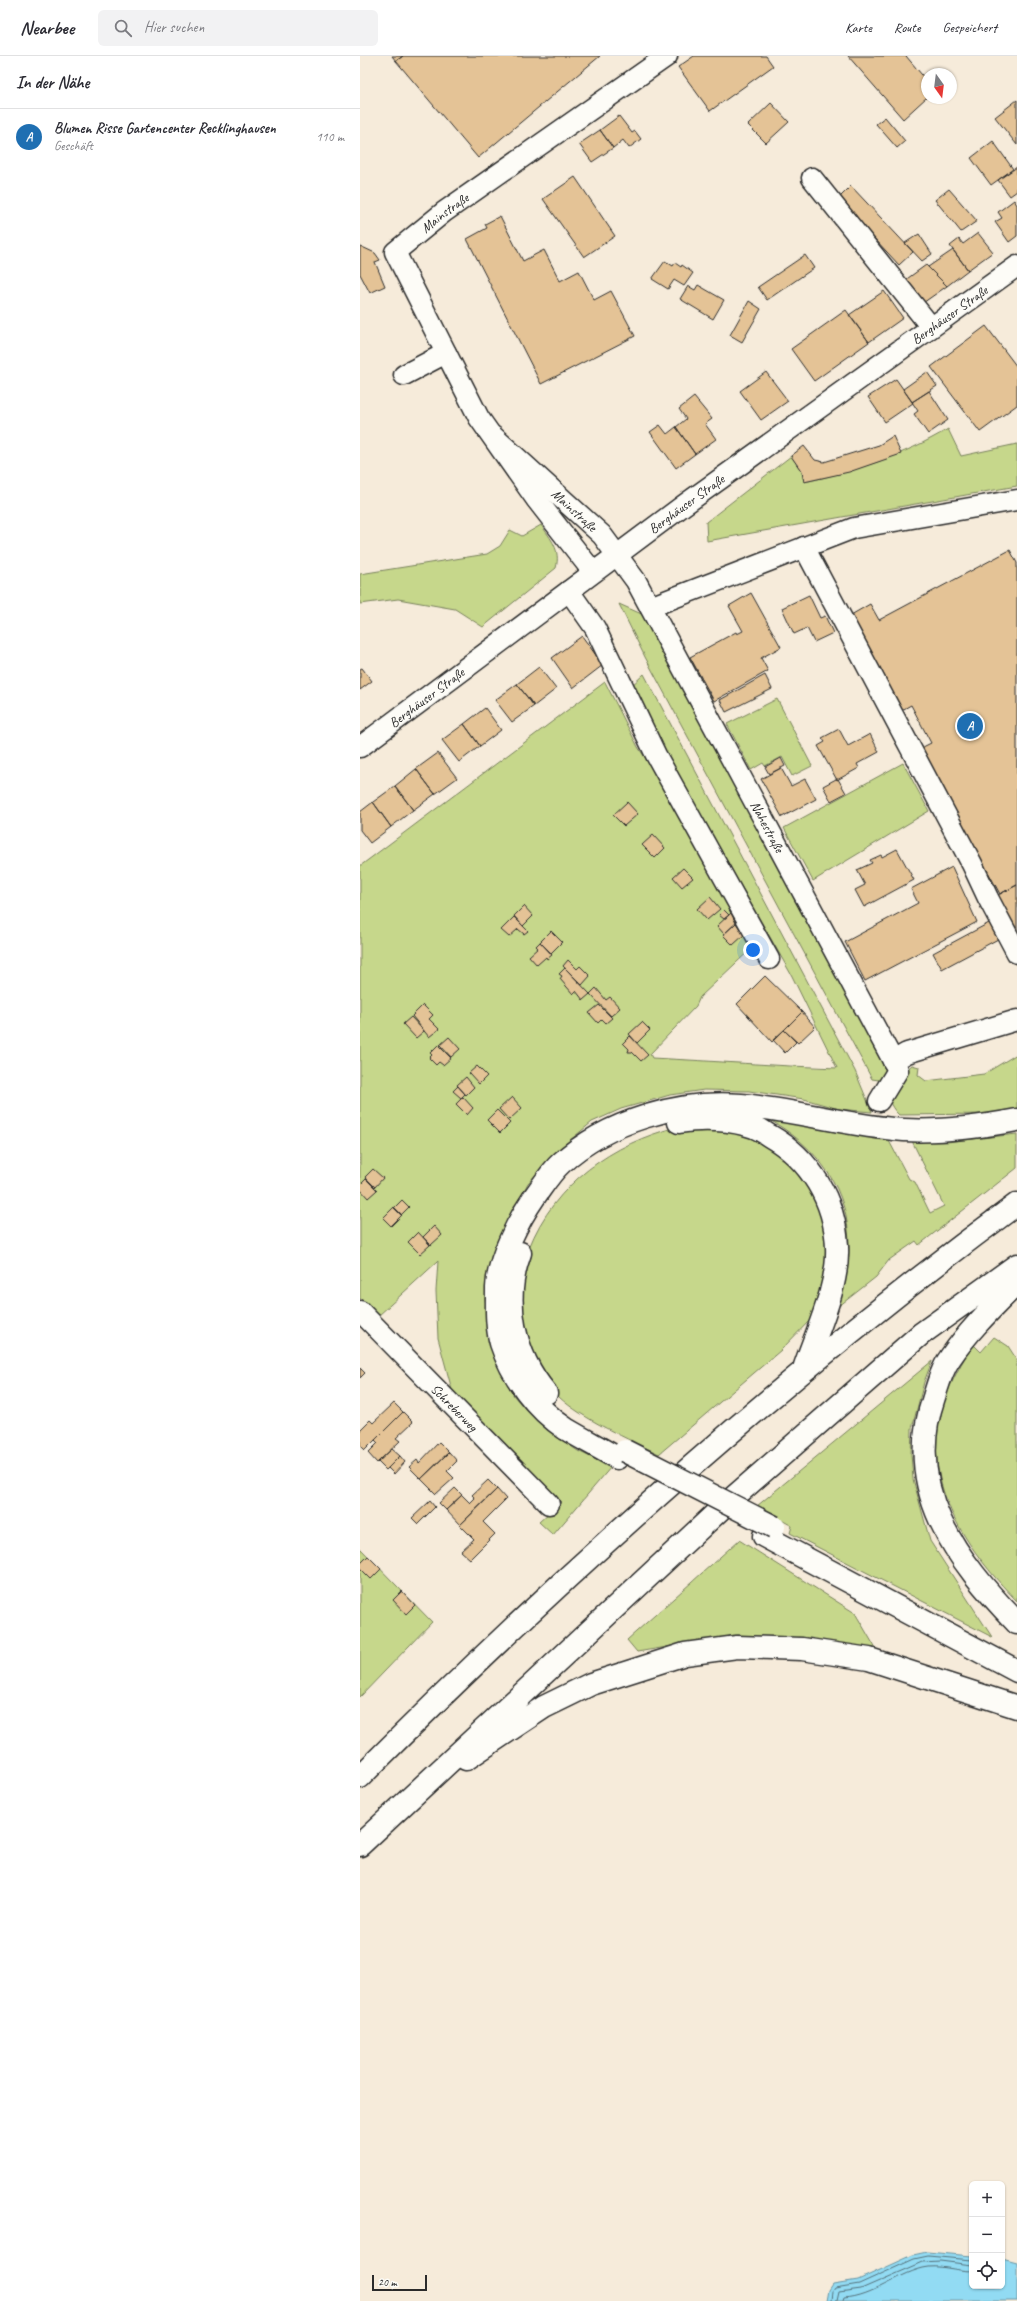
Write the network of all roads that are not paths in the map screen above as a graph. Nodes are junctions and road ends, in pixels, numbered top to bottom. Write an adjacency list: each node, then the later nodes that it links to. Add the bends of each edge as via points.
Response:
1 (667, 56): 5 (street, Mainstraße, via 444,212 395,252)
2 (812, 178): 4 (street)
3 (1014, 273): 4 (street, Berghäuser Straße)
4 (931, 327): 10 (street, Berghäuser Straße)
5 (446, 352): 6 (street); 7 (street, Mainstraße, via 479,418)
6 (404, 375)
7 (493, 436): 10 (street, Mainstraße, via 602,535); 11 (street, Mainstraße, via 536,499)
8 (1017, 500): 9 (street, via 854,528)
9 (804, 547): 13 (street); 15 (street)
10 (617, 554): 11 (street, Berghäuser Straße); 13 (street, Nahestraße, via 636,580)
11 (593, 572): 12 (street, Berghäuser Straße)
12 (569, 591): 14 (street, Berghäuser Straße, via 505,636); 16 (street, via 595,628 656,755)
13 (650, 607): 18 (street, Nahestraße)
14 (360, 747)
15 (1017, 953)
16 (769, 959)
17 (1017, 1020): 18 (street, via 907,1053)
18 (892, 1060): 19 (street, Nahestraße, via 898,1070)
19 (878, 1101)
20 (1017, 1120): 26 (highway, via 951,1130 906,1130 741,1105 710,1105 671,1110 619,1126 584,1145 561,1164 522,1214 505,1255 497,1283 497,1314 501,1342 514,1374 540,1407 565,1428)
21 (1017, 1204): 25 (highway)
22 (1017, 1265): 34 (highway, via 921,1334 732,1499)
23 (1017, 1283): 29 (highway, via 978,1321 949,1359 928,1415 924,1466 942,1524 956,1551 984,1588)
24 (360, 1311): 27 (street, Schreberweg)
25 (804, 1369): 26 (highway, via 835,1278 837,1248 833,1219 820,1185 806,1164 788,1146 754,1127 720,1120 690,1121 648,1128 607,1146 578,1165 542,1206 527,1233 516,1262 510,1305 519,1348 536,1381 565,1414); 33 (highway, via 621,1527 442,1694)
26 (621, 1454): 28 (highway)
27 (549, 1504)
28 (769, 1532): 30 (highway); 31 (highway)
29 (1017, 1623)
30 (1017, 1662)
31 (1017, 1671)
32 (1017, 1707): 34 (highway, via 869,1659 802,1649 737,1647 685,1654 590,1684 544,1707)
33 (360, 1777)
34 (412, 1796): 35 (highway)
35 (360, 1845)

